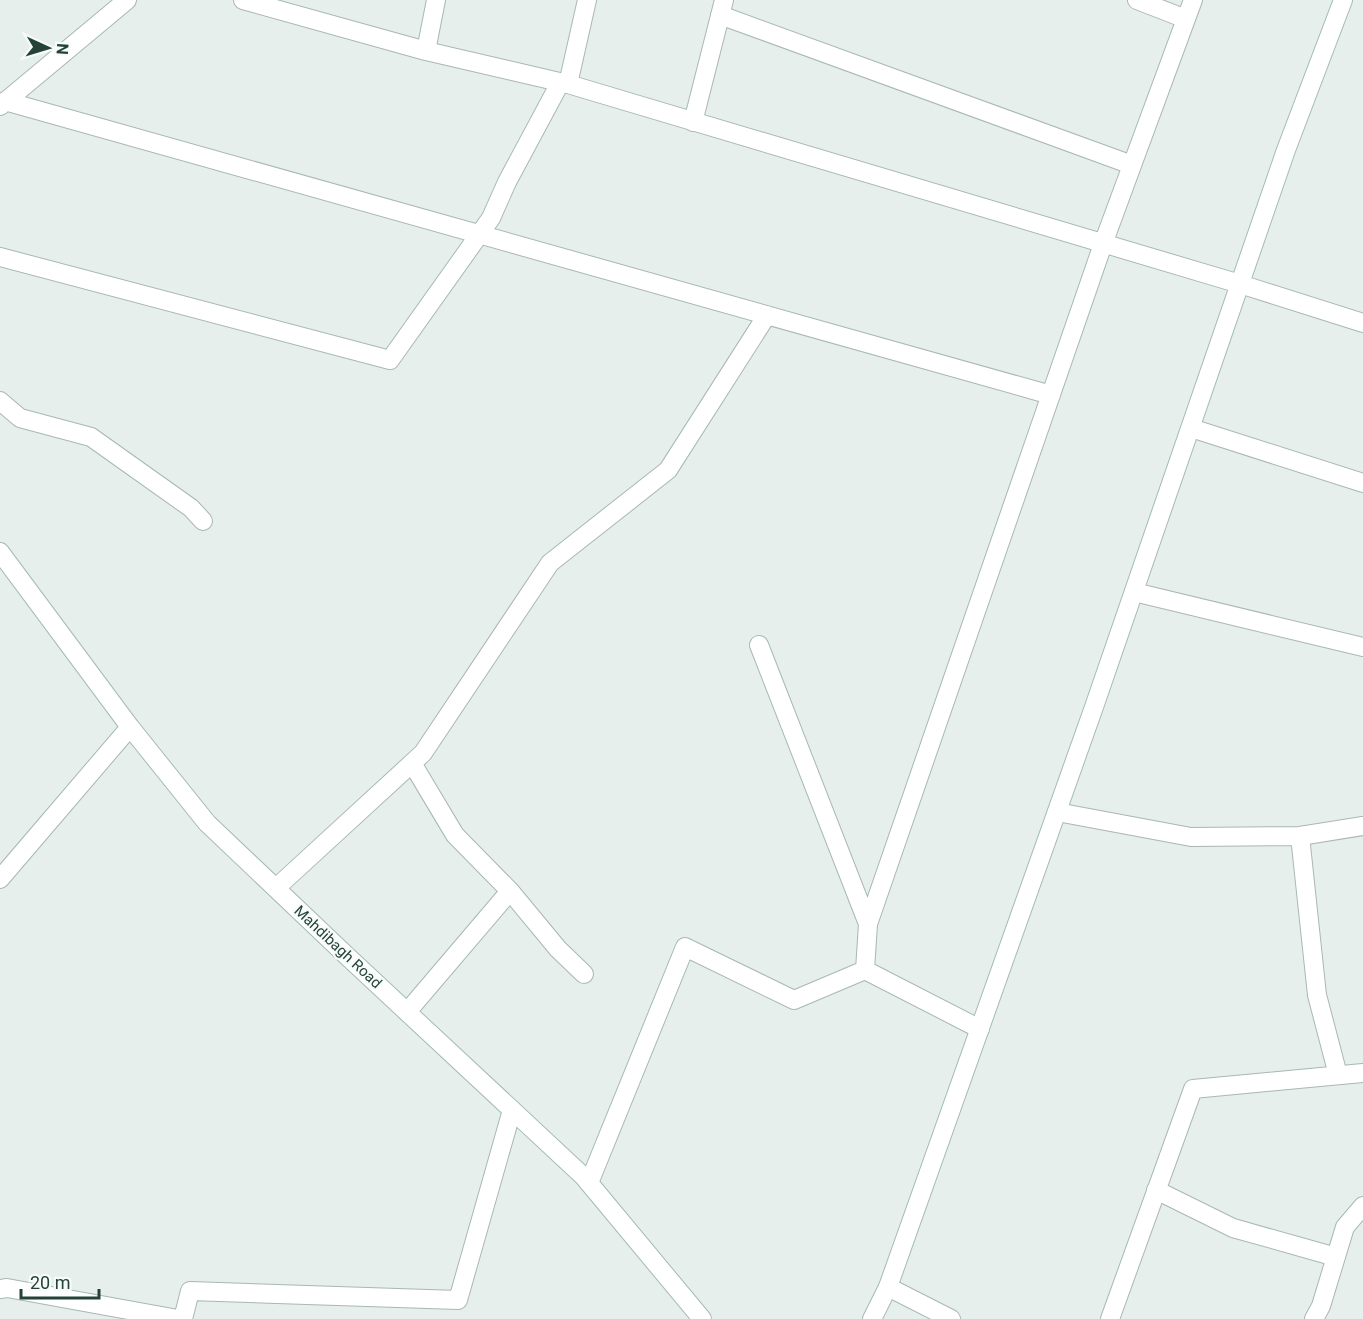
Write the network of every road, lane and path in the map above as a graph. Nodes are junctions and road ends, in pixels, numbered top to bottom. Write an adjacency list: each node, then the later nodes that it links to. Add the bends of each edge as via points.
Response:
1 (127, 0): 12 (street)
2 (243, 0): 10 (street)
3 (436, 0): 10 (street)
4 (587, 0): 11 (street)
5 (1137, 0): 9 (street)
6 (1193, 0): 9 (street)
7 (1343, 0): 18 (street)
8 (722, 8): 13 (street); 14 (street)
9 (1186, 19): 14 (street)
10 (426, 51): 11 (street)
11 (564, 84): 13 (street); 15 (street)
12 (3, 104): 15 (street)
13 (693, 122): 16 (street)
14 (1132, 165): 16 (street)
15 (479, 234): 17 (street, via 390,360); 19 (street)
16 (1103, 244): 18 (street); 21 (street)
17 (0, 257)
18 (1240, 284): 20 (street); 23 (street)
19 (767, 315): 21 (street); 31 (street, via 668,470 550,562 423,753)
20 (1363, 324)
21 (1051, 395): 38 (street)
22 (0, 401): 25 (street, via 20,418 91,437 191,508)
23 (1191, 428): 24 (street); 27 (street)
24 (1363, 483)
25 (203, 521)
26 (0, 552): 30 (street, Mahdibagh Road)
27 (1134, 592): 29 (street); 32 (street)
28 (759, 645): 38 (street)
29 (1363, 647)
30 (130, 727): 35 (street); 36 (street, Mahdibagh Road, via 207,823)
31 (412, 763): 36 (street); 37 (street, via 455,835)
32 (1057, 812): 34 (street, via 1191,837); 42 (street)
33 (1363, 826): 34 (street)
34 (1300, 836): 44 (street, via 1317,994)
35 (0, 879)
36 (276, 888): 41 (street, Mahdibagh Road)
37 (510, 891): 40 (street); 41 (street)
38 (868, 924): 39 (street)
39 (865, 970): 42 (street); 46 (street, via 794,1000 685,947)
40 (584, 974)
41 (407, 1011): 45 (street, Mahdibagh Road)
42 (980, 1029): 50 (street)
43 (1363, 1073): 44 (street)
44 (1338, 1075): 47 (street, via 1193,1089)
45 (512, 1110): 46 (street, Mahdibagh Road); 53 (street, via 458,1300 190,1291)
46 (589, 1183): 54 (street, Mahdibagh Road)
47 (1156, 1190): 49 (street, via 1233,1228); 57 (street)
48 (1363, 1206): 49 (street, via 1345,1227)
49 (1336, 1257): 58 (street)
50 (888, 1287): 55 (street); 56 (street)
51 (0, 1289): 52 (street)
52 (178, 1319)
53 (183, 1319)
54 (702, 1319)
55 (872, 1319)
56 (951, 1319)
57 (1110, 1319)
58 (1314, 1319)

